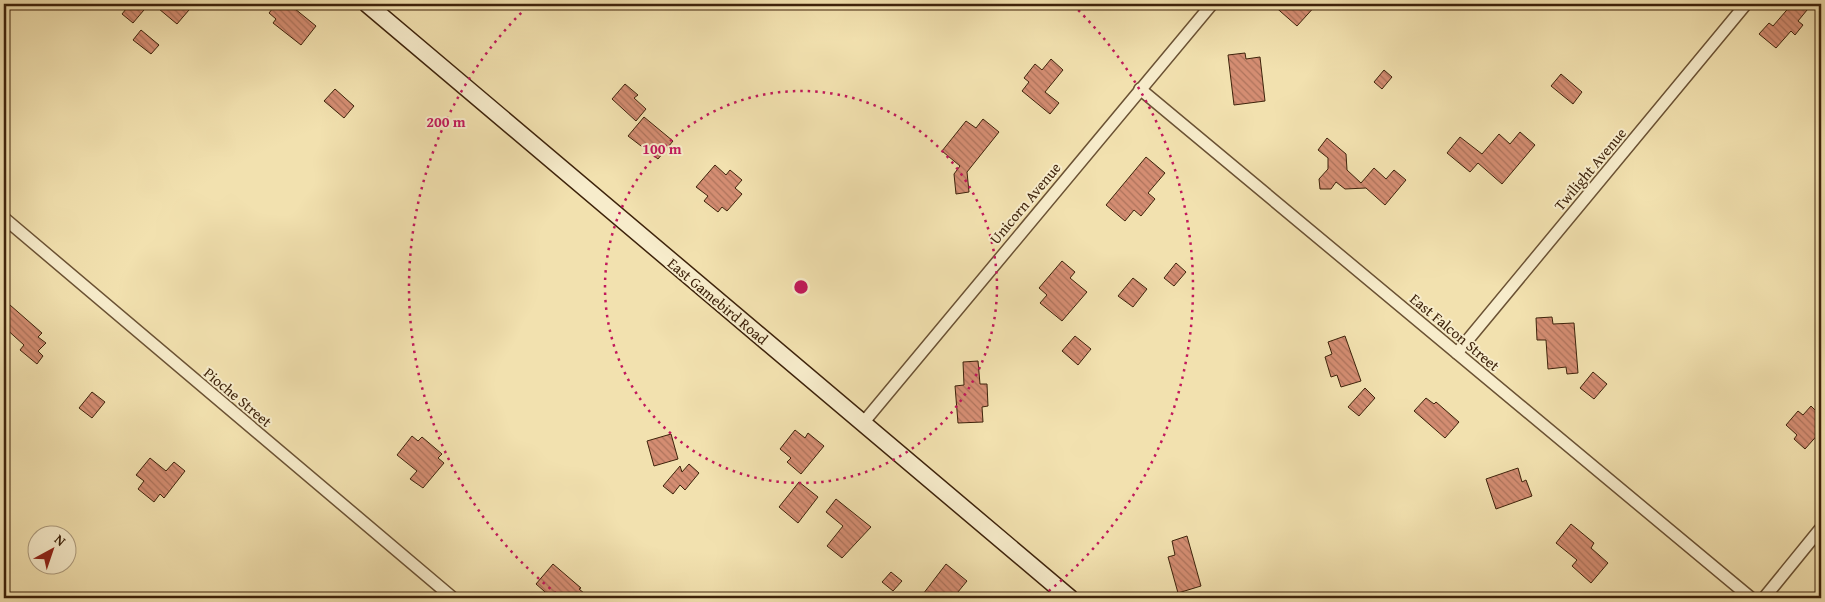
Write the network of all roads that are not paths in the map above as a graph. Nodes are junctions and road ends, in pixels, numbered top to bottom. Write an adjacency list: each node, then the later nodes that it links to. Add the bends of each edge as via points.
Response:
1 (367, 4): 7 (main road, East Gamebird Road)
2 (1212, 4): 4 (street, Unicorn Avenue)
3 (1746, 4): 6 (street, Twilight Avenue)
4 (1140, 88): 6 (street, East Falcon Street); 7 (street, Unicorn Avenue)
5 (4, 218): 9 (street, Pioche Street)
6 (1457, 353): 11 (street, East Falcon Street)
7 (863, 423): 10 (main road, East Gamebird Road)
8 (1821, 528): 12 (street)
9 (454, 598)
10 (1070, 598)
11 (1751, 598)
12 (1764, 598)

